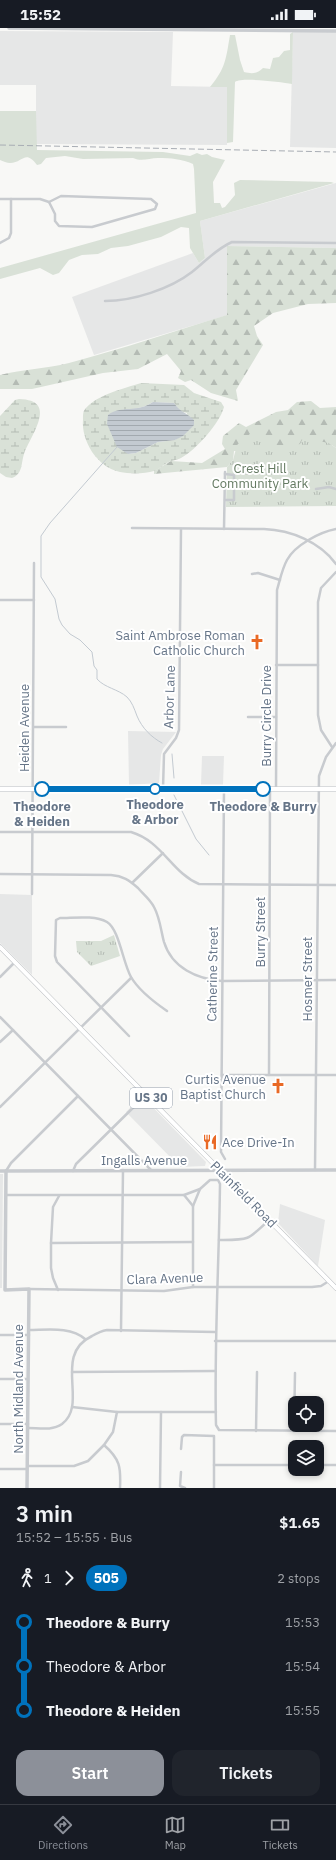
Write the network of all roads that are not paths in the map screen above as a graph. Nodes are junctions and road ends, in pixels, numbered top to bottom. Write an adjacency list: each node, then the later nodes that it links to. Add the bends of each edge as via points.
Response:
1 (9, 28): 2 (street)
2 (66, 28): 3 (street)
3 (336, 31)
4 (0, 199): 5 (street)
5 (11, 199): 6 (street, via 40,199); 7 (street, via 11,233 9,238)
6 (49, 202): 6 (street, via 55,214 55,221 60,226 92,226 155,209 157,204 151,198 61,196)
7 (0, 243)
8 (336, 243): 9 (street, via 232,242 218,249 192,272 161,288 125,300)
9 (105, 301)
10 (316, 488): 11 (street)
11 (336, 489)
12 (224, 500): 12 (street, via 225,473 234,474 234,500); 15 (street)
13 (132, 528): 14 (street)
14 (181, 528): 15 (street); 35 (street, Arbor Lane, via 180,730 164,754)
15 (224, 529): 17 (street, via 283,530)
16 (336, 529): 17 (street, Burry Circle Drive, via 324,532)
17 (309, 541): 19 (street); 22 (street, Burry Circle Drive, via 289,557)
18 (34, 564): 24 (street, Heiden Avenue)
19 (336, 564)
20 (336, 572): 26 (street, via 323,585 319,595)
21 (252, 574): 22 (street, via 258,573)
22 (280, 580): 25 (street, Burry Circle Drive, via 276,598)
23 (0, 600): 24 (street)
24 (34, 600): 29 (street, Heiden Avenue)
25 (276, 665): 26 (street); 28 (street, Burry Circle Drive)
26 (318, 665): 32 (street, via 318,720)
27 (248, 717): 28 (street)
28 (276, 718): 38 (street, Burry Circle Drive)
29 (34, 727): 30 (street); 34 (street, Heiden Avenue)
30 (66, 727)
31 (336, 743): 32 (street, Hosmer Street)
32 (332, 747): 39 (street, Hosmer Street, via 321,766)
33 (0, 789): 34 (main road)
34 (33, 789): 35 (main road); 42 (street, Heiden Avenue)
35 (163, 789): 36 (main road)
36 (224, 789): 37 (main road); 47 (street, Catherine Street)
37 (270, 789): 38 (main road); 48 (street, Burry Street)
38 (276, 789): 39 (main road)
39 (319, 789): 40 (main road); 49 (street, Hosmer Street)
40 (336, 789)
41 (0, 832): 42 (street)
42 (33, 832): 43 (street, via 130,832 149,840); 45 (street, Heiden Avenue)
43 (163, 853): 46 (street); 47 (street, via 193,882)
44 (0, 874): 45 (street)
45 (32, 874): 46 (street, via 118,876); 51 (street, Heiden Avenue)
46 (132, 883): 58 (street, via 154,906 164,944 175,962 195,976)
47 (223, 885): 48 (street); 58 (street, Catherine Street)
48 (270, 885): 49 (street); 59 (street, Burry Street)
49 (318, 885): 50 (street); 56 (street, Hosmer Street)
50 (336, 885)
51 (32, 894)
52 (0, 947): 53 (main road, Plainfield Road / US 30)
53 (15, 962): 54 (street); 63 (main road, Plainfield Road / US 30)
54 (0, 977)
55 (131, 978): 60 (street); 60 (street, via 112,925 98,919 56,920 57,962); 61 (street, via 146,996)
56 (316, 980): 57 (street); 59 (street); 70 (street, Hosmer Street)
57 (336, 980)
58 (222, 981): 59 (street); 68 (street, Catherine Street)
59 (270, 981): 69 (street, Burry Street)
60 (101, 1008): 63 (street); 65 (street)
61 (167, 1011)
62 (0, 1017): 64 (street)
63 (81, 1029): 67 (street); 72 (main road, Plainfield Road / US 30)
64 (13, 1030): 66 (street); 67 (street)
65 (129, 1036)
66 (0, 1042)
67 (45, 1062): 73 (street); 74 (street)
68 (222, 1075): 69 (street); 76 (street, Catherine Street, via 221,1152)
69 (269, 1075): 70 (street)
70 (316, 1075): 71 (street); 80 (street, Hosmer Street)
71 (336, 1075)
72 (147, 1094): 75 (street); 79 (main road, Plainfield Road / US 30)
73 (78, 1096): 75 (street); 83 (street)
74 (0, 1107)
75 (111, 1130): 78 (street); 84 (street, via 76,1164)
76 (225, 1159)
77 (123, 1170): 78 (street, Ingalls Avenue); 84 (street, Ingalls Avenue); 87 (street)
78 (151, 1170): 79 (street, Ingalls Avenue)
79 (220, 1170): 80 (street, Ingalls Avenue); 91 (main road, Plainfield Road / US 30)
80 (315, 1170): 81 (street, Ingalls Avenue)
81 (336, 1170)
82 (0, 1171): 83 (street, Ingalls Avenue)
83 (6, 1171): 84 (street, Ingalls Avenue); 86 (street)
84 (73, 1171)
85 (200, 1189): 88 (street); 90 (street); 92 (street, via 214,1179 220,1184)
86 (6, 1195): 89 (street); 102 (street)
87 (123, 1195): 88 (street); 89 (street); 94 (street)
88 (184, 1195): 90 (street)
89 (59, 1196): 93 (street, via 53,1207)
90 (193, 1206): 95 (street)
91 (270, 1220): 92 (street, via 250,1238); 96 (main road, Plainfield Road / US 30)
92 (219, 1240): 98 (street)
93 (51, 1242): 94 (street); 103 (street, via 52,1278)
94 (122, 1242): 95 (street); 104 (street)
95 (193, 1242): 97 (street)
96 (329, 1281): 98 (street, Clara Avenue, via 321,1286 312,1287); 99 (main road, Plainfield Road / US 30)
97 (193, 1286): 98 (street, Clara Avenue); 104 (street, Clara Avenue, via 164,1290)
98 (218, 1287): 107 (street)
99 (336, 1288)
100 (29, 1289): 102 (street, Clara Avenue); 103 (street, Clara Avenue); 106 (street, North Midland Avenue)
101 (0, 1290): 102 (street, Clara Avenue)
102 (6, 1290)
103 (58, 1290): 104 (street, Clara Avenue)
104 (122, 1290): 105 (street)
105 (121, 1331): 107 (street); 109 (street, via 102,1331)
106 (29, 1332): 108 (street); 109 (street, via 71,1331); 116 (street, North Midland Avenue)
107 (215, 1332): 110 (street)
108 (0, 1335)
109 (85, 1339): 113 (street, via 75,1354)
110 (215, 1341): 111 (street); 112 (street)
111 (336, 1341)
112 (215, 1371): 113 (street); 122 (street)
113 (72, 1372): 119 (street)
114 (257, 1372): 125 (street)
115 (295, 1373): 118 (street)
116 (28, 1379): 117 (street); 124 (street, North Midland Avenue)
117 (0, 1380)
118 (295, 1396)
119 (72, 1407): 120 (street); 124 (street, via 62,1424 50,1428)
120 (117, 1412): 121 (street); 129 (street, via 113,1432)
121 (161, 1412): 122 (street); 140 (street)
122 (216, 1412): 125 (street, via 216,1425 219,1430)
123 (0, 1424): 124 (street)
124 (28, 1426): 135 (street, North Midland Avenue)
125 (256, 1431): 126 (street)
126 (288, 1431)
127 (324, 1431): 128 (street)
128 (336, 1431)
129 (104, 1445): 135 (street, via 88,1462 80,1465); 139 (street, via 118,1460)
130 (181, 1449): 132 (street, via 182,1436 214,1436)
131 (336, 1464): 134 (street)
132 (214, 1465): 133 (street); 142 (street)
133 (288, 1465)
134 (324, 1465)
135 (28, 1468): 136 (street); 138 (street, North Midland Avenue)
136 (0, 1469)
137 (181, 1472): 141 (street, via 180,1486)
138 (28, 1488)
139 (120, 1488)
140 (160, 1488)
141 (185, 1488)
142 (214, 1488)

